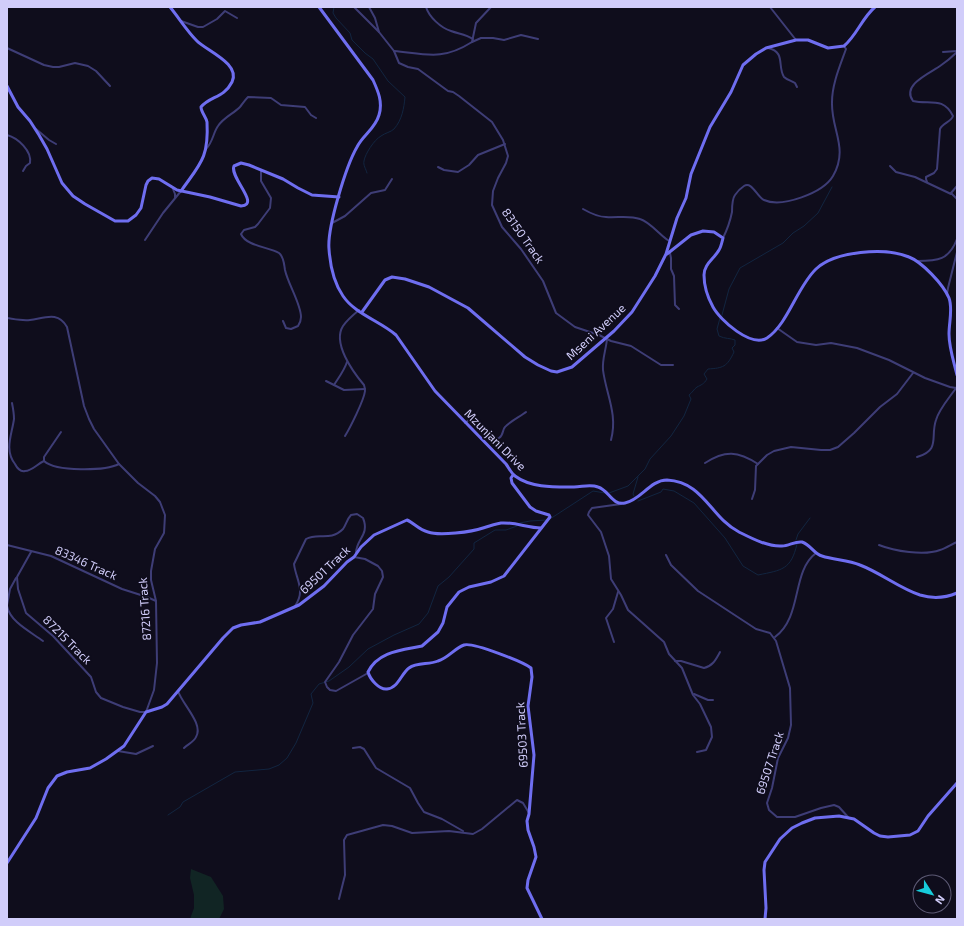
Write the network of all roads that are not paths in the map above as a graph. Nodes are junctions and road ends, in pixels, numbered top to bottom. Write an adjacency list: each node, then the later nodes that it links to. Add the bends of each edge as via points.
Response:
1 (170, 7): 10 (street)
2 (319, 7): 41 (street, Mzunjani Drive, via 373,80 380,103 380,114 352,157)
3 (354, 7): 11 (street)
4 (369, 7): 11 (street)
5 (426, 7): 13 (street, via 430,16 446,29)
6 (491, 7): 13 (street, via 476,23)
7 (770, 7): 14 (street)
8 (875, 7): 16 (street)
9 (237, 18): 10 (street, via 224,12 200,28)
10 (181, 21): 30 (street, via 196,40 225,61 233,72 232,82 225,92 201,106 207,122)
11 (379, 32): 19 (street, 83150 Track)
12 (538, 38): 15 (street, via 521,35 504,40 481,38)
13 (473, 39): 15 (street)
14 (796, 40): 16 (street, via 808,40 828,48); 18 (street)
15 (472, 42): 19 (street, via 454,52 430,56)
16 (844, 46): 46 (street, via 845,51 832,95 833,121 840,144 840,153 832,176 826,184 804,196 781,202 765,201 751,186 744,186 735,195)
17 (7, 48): 23 (street, via 44,65 59,67 76,63 88,66 96,70)
18 (766, 48): 24 (street, via 778,54 784,75 795,83); 49 (street, via 743,65 731,92 710,127 691,174 686,198)
19 (394, 51): 29 (street, 83150 Track, via 402,65 418,69 492,122)
20 (943, 52): 21 (street)
21 (957, 52): 36 (street, via 917,80 911,89 911,99 914,101 941,103 953,116 940,129 937,169 926,177)
22 (7, 86): 26 (street, via 18,107)
23 (110, 86)
24 (796, 87)
25 (316, 118): 30 (street, via 311,116 305,107 281,105 271,98 248,97 220,124 212,142)
26 (34, 127): 28 (street); 38 (street, via 66,188 79,200 114,221 128,221 136,215 141,208 146,185 151,179 159,179)
27 (7, 135): 34 (street, via 18,141 29,156 30,163)
28 (56, 144)
29 (505, 144): 32 (street, via 478,155 458,172); 59 (street, 83150 Track, via 508,160 498,178 492,202 499,222 543,282 556,313 575,327)
30 (206, 148): 39 (street, via 202,161)
31 (890, 166): 36 (street, via 896,172)
32 (438, 167)
33 (261, 170): 39 (street, via 246,164 234,166 235,177 248,198 248,203 243,206); 41 (street, via 312,195); 57 (street, via 261,181 272,200 270,208 255,227 241,234 249,242 276,252 282,257 301,319 298,326 289,329)
34 (23, 171)
35 (392, 179): 45 (street, via 385,190 371,193 351,211)
36 (927, 182): 40 (street)
37 (957, 186): 40 (street)
38 (172, 188): 39 (street); 42 (street)
39 (181, 191): 42 (street)
40 (951, 194): 43 (street)
41 (338, 197): 45 (street, Mzunjani Drive)
42 (175, 198): 48 (street)
43 (957, 199)
44 (583, 209): 49 (street, via 606,217 641,219)
45 (332, 223): 55 (street, Mzunjani Drive, via 329,249 335,279 343,297)
46 (723, 238): 51 (street, Mseni Avenue, via 714,232 703,231 691,235); 58 (street, via 719,251 704,272 704,282 713,308 740,334 751,339 763,340)
47 (957, 239): 52 (street, via 951,251 944,257)
48 (145, 240)
49 (670, 241): 51 (street)
50 (957, 252): 53 (street)
51 (668, 254): 54 (street, via 674,276 675,305); 59 (street, Mseni Avenue, via 632,312)
52 (916, 261): 53 (street); 58 (street, via 902,254 861,252 826,262 815,270 804,284)
53 (947, 295): 63 (street, via 950,306 950,343)
54 (679, 309)
55 (360, 311): 59 (street, Mseni Avenue, via 387,278 395,277 418,283 468,308 531,361 557,372 576,364); 60 (street, via 343,325 339,337); 70 (street, Mzunjani Drive, via 388,328 396,336 427,381)
56 (7, 318): 77 (street, 87216 Track, via 24,320 52,316 64,321 68,327 87,413 94,429)
57 (283, 322)
58 (777, 328): 62 (street, via 800,343 830,343 857,348)
59 (606, 339): 61 (street, 83150 Track, via 631,346 661,365); 73 (street, via 603,368 614,415)
60 (347, 362): 65 (street); 67 (street)
61 (673, 365)
62 (913, 372): 66 (street); 78 (street, via 897,394 838,447 830,450 785,448 774,451)
63 (957, 375)
64 (326, 381): 65 (street)
65 (334, 385): 67 (street, via 348,390)
66 (956, 388): 74 (street, via 936,420 931,449)
67 (365, 389): 72 (street, via 360,406)
68 (12, 403): 75 (street, via 14,418 9,443 13,462 24,471)
69 (526, 412): 70 (street, via 505,426 500,438 495,440 489,438 472,420)
70 (465, 423): 79 (street, Mzunjani Drive)
71 (61, 432): 75 (street)
72 (345, 436)
73 (611, 440)
74 (917, 457)
75 (44, 461): 77 (street, via 50,465 73,469 108,468)
76 (705, 462): 78 (street, via 731,453 745,456)
77 (119, 464): 94 (street, 87216 Track, via 155,496 165,515 164,532 155,549 151,571)
78 (758, 464): 80 (street)
79 (514, 475): 81 (street, Mzunjani Drive, via 535,485 597,486 614,501); 82 (street, via 511,477 512,483 530,506 550,517)
80 (752, 499)
81 (622, 504): 87 (street, via 658,482 666,480 684,484 698,493 720,518 738,531 760,542 778,546 804,543); 92 (street, via 592,508 588,513 601,532 609,556 611,579)
82 (541, 528): 88 (street, 69501 Track, via 500,523 476,530 441,534 428,533 407,520 374,535); 102 (street, via 504,576 459,592 447,607 438,632 426,643 384,656 374,663)
83 (957, 542): 84 (street, via 939,551 930,552 892,549)
84 (879, 544)
85 (7, 545): 86 (street, 83346 Track)
86 (31, 552): 91 (street); 94 (street, 83346 Track, via 57,558 122,589)
87 (816, 552): 93 (street, via 860,565 926,597 942,597); 97 (street, via 804,569 792,611 781,632)
88 (357, 554): 90 (street, 69501 Track); 96 (street, via 356,550 366,527 363,518 357,514 351,515 343,529 332,536 306,539 294,564 300,584 300,596)
89 (666, 555): 97 (street, via 671,565 698,591 756,629)
90 (354, 557): 96 (street, 69501 Track, via 324,586); 102 (street, via 378,566 383,577 375,594 373,609 353,635 325,682 332,691 338,690)
91 (17, 577): 95 (street, via 10,588); 106 (street, 87215 Track, via 26,613 53,636 91,676 99,695 109,702)
92 (619, 591): 99 (street, via 613,609 606,618); 101 (street, via 628,610 664,642)
93 (957, 593)
94 (156, 601): 106 (street, 87216 Track, via 156,675)
95 (7, 605): 98 (street, via 14,620)
96 (293, 608): 103 (street, 69501 Track, via 260,622 233,628)
97 (775, 637): 114 (street, 69507 Track, via 789,683 791,725 778,758 767,808 776,816 789,817 834,805)
98 (43, 641)
99 (614, 642)
100 (720, 652): 101 (street, via 712,665 704,668)
101 (675, 661): 104 (street, via 682,668)
102 (368, 674): 113 (street, 69503 Track, via 381,688 390,688 396,685 412,666 438,662 469,644 530,667 532,674 528,706 534,761)
103 (178, 691): 106 (street, 69501 Track, via 165,706); 108 (street, via 198,730 195,739)
104 (692, 693): 105 (street); 111 (street, via 704,711 712,732 708,748)
105 (713, 700)
106 (146, 712): 110 (street, 87216 Track)
107 (153, 746): 110 (street, via 136,754)
108 (184, 748)
109 (354, 748): 115 (street, via 364,748 376,768 410,788 421,810)
110 (118, 751): 116 (street, 87216 Track, via 90,768 62,774 54,779 36,818)
111 (697, 752)
112 (957, 783): 114 (street, via 918,831 910,835 880,836)
113 (529, 814): 115 (street, via 522,802 516,801 482,829 473,834); 118 (street, 69503 Track, via 528,830 536,857 528,888)
114 (848, 817): 119 (street, via 815,818 797,825 780,839 765,862)
115 (464, 832): 117 (street, via 412,833 383,825 347,835 344,840 344,875)
116 (7, 863)
117 (339, 899)
118 (542, 919)
119 (765, 919)

